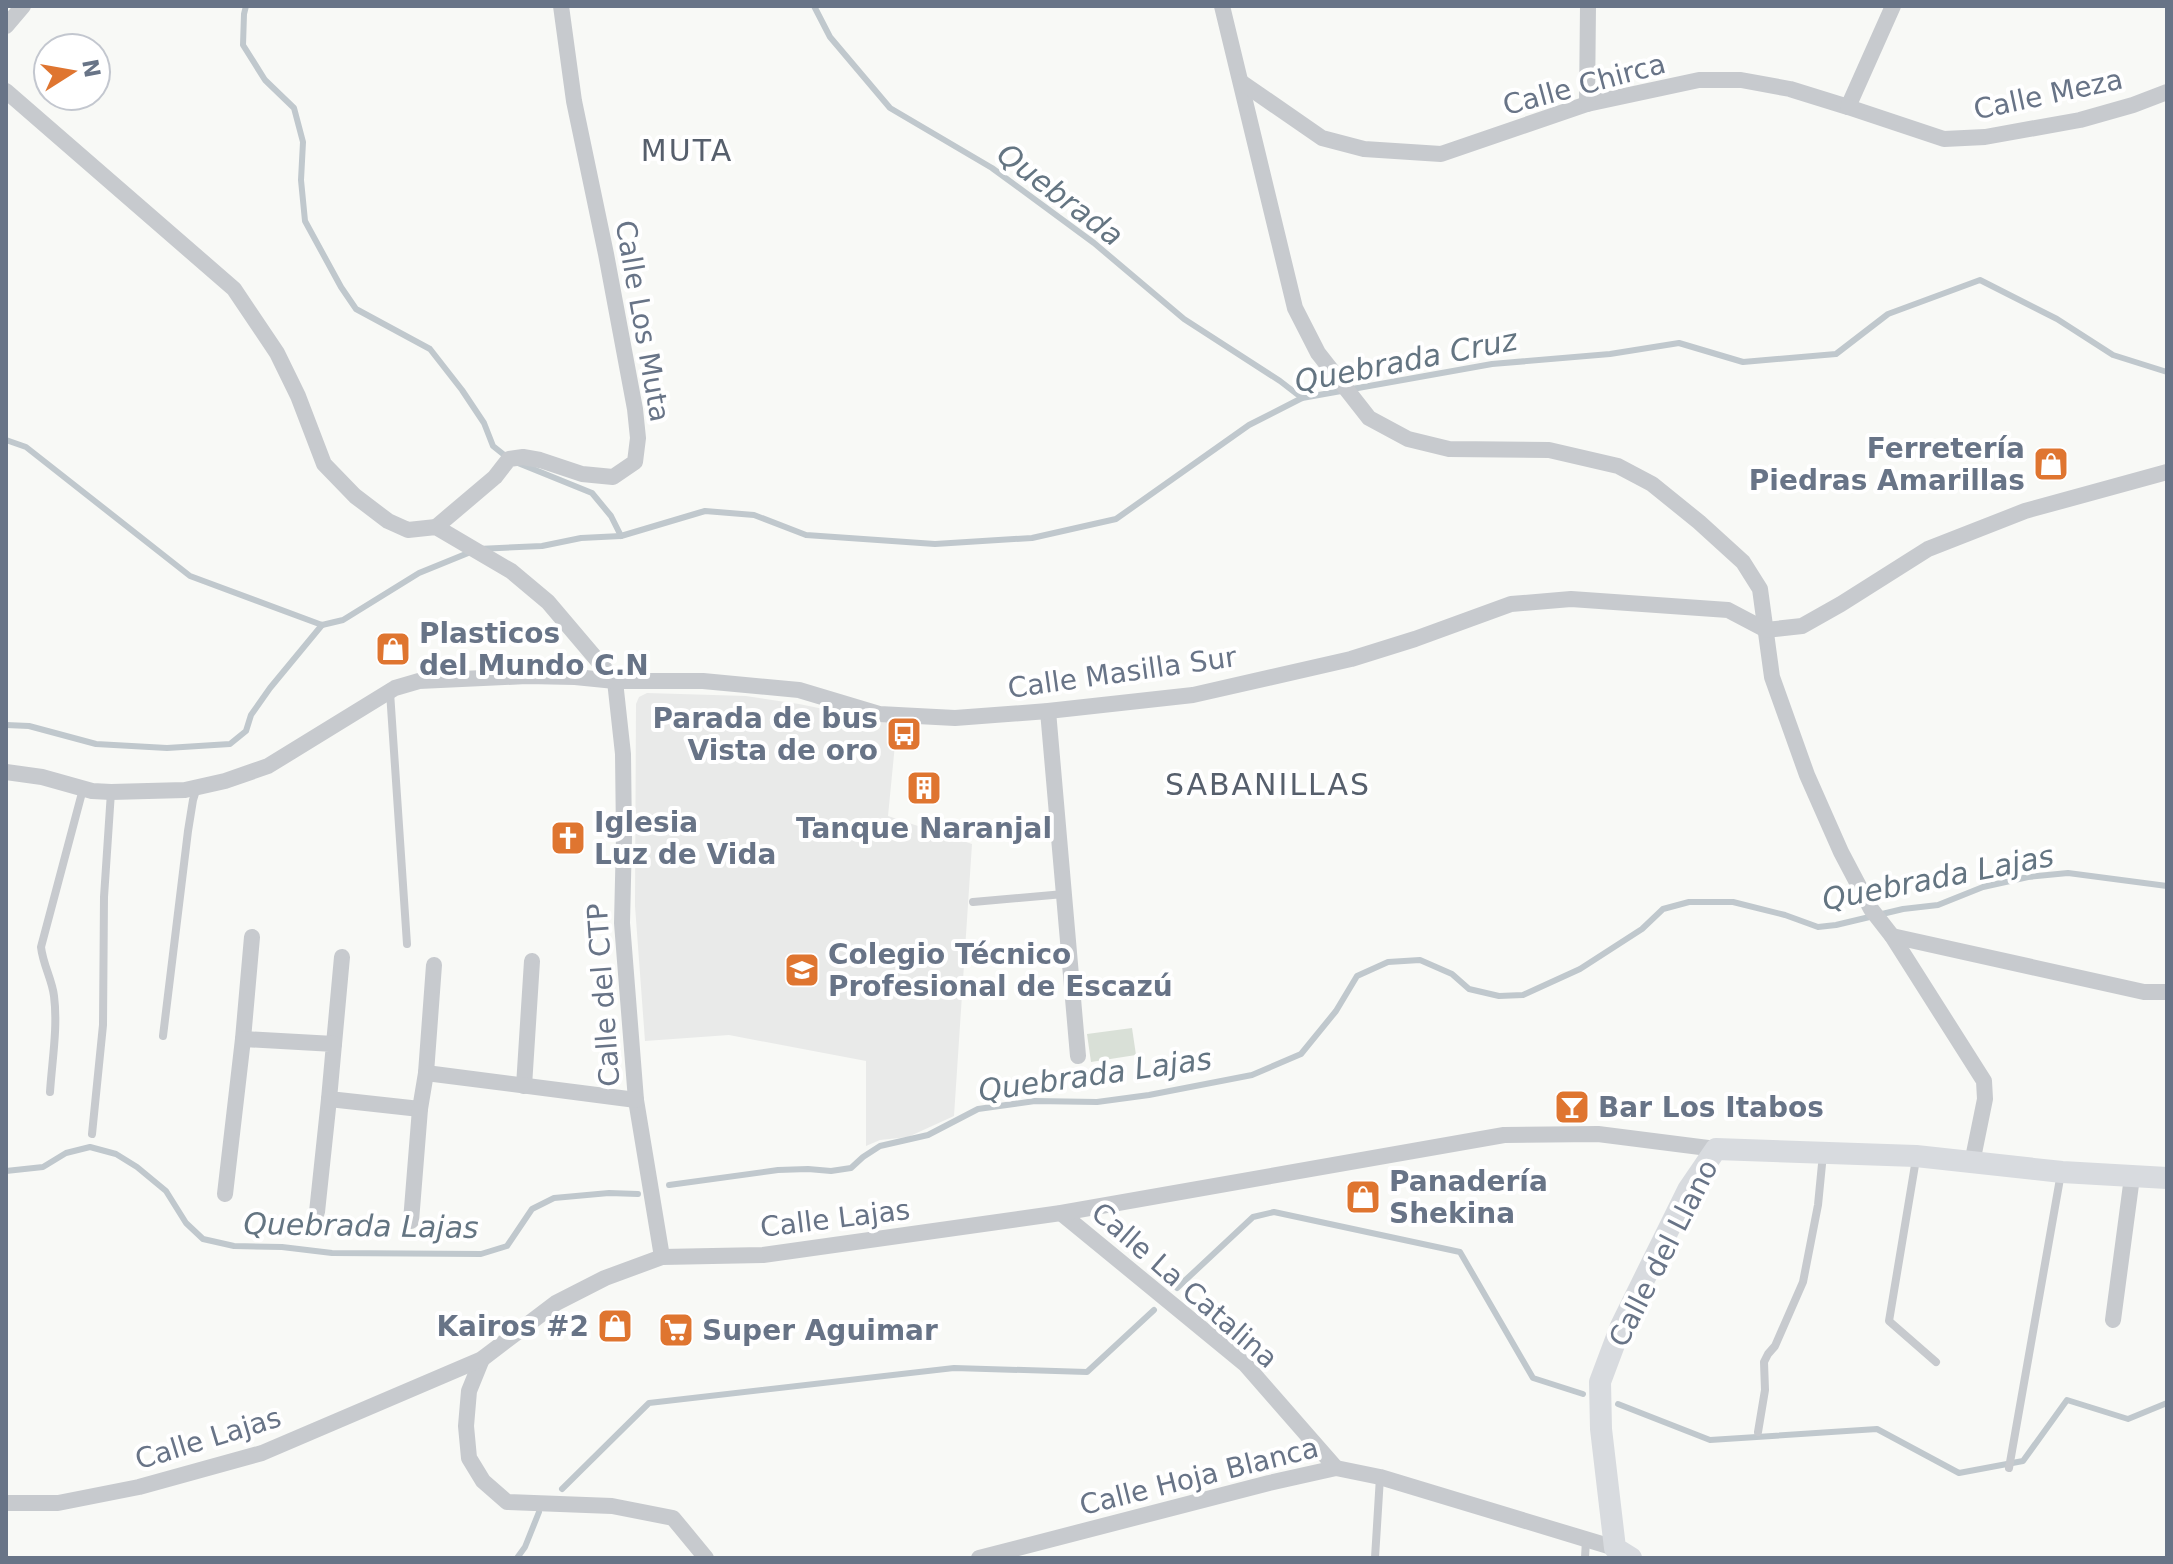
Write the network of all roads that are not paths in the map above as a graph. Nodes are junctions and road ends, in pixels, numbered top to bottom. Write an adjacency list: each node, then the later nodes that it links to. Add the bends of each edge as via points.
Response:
1 (23, 6): 6 (street)
2 (561, 6): 13 (street, Calle Los Muta, via 574,101 635,409 635,462 613,477 523,457 505,463)
3 (1222, 6): 7 (street)
4 (1588, 6): 10 (street)
5 (1893, 6): 11 (street)
6 (6, 26)
7 (1241, 82): 10 (street, Calle Chirca, via 1322,138 1364,149 1441,154); 14 (street, via 1295,308 1318,353 1369,418 1408,439 1449,449 1549,450 1618,466 1652,484 1743,562 1760,589)
8 (6, 91): 13 (street, via 234,289 277,353 324,464 355,496 408,530)
9 (2167, 92): 11 (street, Calle Meza, via 2080,120 1944,139)
10 (1587, 104): 11 (street, Calle Chirca, via 1699,80 1741,80)
11 (1848, 107)
12 (2167, 472): 14 (street, via 2025,511 1962,535 1928,549 1802,626)
13 (436, 527): 15 (street, via 511,571 548,602)
14 (1766, 630): 17 (street, Calle Masilla Sur, via 1728,610 1571,599 1511,604 1351,659 1193,695); 24 (street, via 1772,677 1807,775 1871,909)
15 (615, 681): 16 (street, Calle Masilla Sur, via 527,676 419,681); 17 (street, Calle Masilla Sur, via 703,681 799,690 879,714 955,718); 39 (street, Calle del CTP, via 623,754 622,923)
16 (390, 691): 19 (street, Calle Masilla Sur, via 268,766); 26 (lane)
17 (1048, 711): 22 (street)
18 (6, 772): 20 (street, Calle Masilla Sur)
19 (197, 787): 21 (street, Calle Masilla Sur); 31 (lane)
20 (83, 789): 21 (street, Calle Masilla Sur); 37 (lane, via 41,947 54,1000)
21 (111, 792): 41 (lane, via 103,1025)
22 (1065, 894): 23 (lane); 34 (street)
23 (973, 902)
24 (1892, 936): 30 (street, via 2144,992); 45 (street, via 1984,1081)
25 (252, 937): 32 (street)
26 (407, 944)
27 (342, 957): 33 (street)
28 (532, 961): 36 (street)
29 (434, 965): 35 (street)
30 (2167, 992)
31 (163, 1036)
32 (243, 1039): 33 (street); 49 (street)
33 (334, 1044): 38 (street)
34 (1078, 1056)
35 (426, 1073): 36 (street); 40 (street)
36 (524, 1086): 39 (street)
37 (50, 1092)
38 (329, 1099): 40 (street); 50 (street)
39 (636, 1100): 53 (street, Calle del CTP)
40 (420, 1109): 52 (street)
41 (92, 1134)
42 (1716, 1149): 43 (main road, Calle del Llano); 51 (street, Calle Lajas, via 1598,1134 1504,1135); 63 (main road, Calle del Llano, via 1688,1190 1621,1326 1600,1382 1601,1429)
43 (1824, 1153): 44 (main road, Calle del Llano); 57 (lane, via 1803,1282 1764,1362)
44 (1916, 1156): 45 (main road, Calle del Llano); 56 (lane, via 1889,1321)
45 (1972, 1163): 46 (main road, Calle del Llano)
46 (2062, 1172): 47 (main road, Calle del Llano); 59 (lane)
47 (2132, 1177): 48 (main road, Calle del Llano); 54 (street)
48 (2167, 1178)
49 (225, 1194)
50 (317, 1212)
51 (1061, 1213): 53 (street, Calle Lajas, via 763,1255); 58 (street, Calle La Catalina, via 1245,1364)
52 (411, 1221)
53 (662, 1257): 55 (street, Calle Lajas, via 556,1303)
54 (2113, 1320)
55 (482, 1359): 61 (street, Calle Lajas, via 262,1453 58,1503); 64 (street, via 469,1391 466,1426 469,1458 483,1481 507,1502 612,1506 673,1518)
56 (1936, 1362)
57 (1758, 1432)
58 (1336, 1468): 60 (street, Calle Hoja Blanca); 65 (street, Calle Hoja Blanca)
59 (2009, 1468)
60 (1380, 1477): 62 (street, Calle Hoja Blanca); 66 (lane)
61 (6, 1503)
62 (1586, 1539): 63 (street, Calle Hoja Blanca); 67 (lane)
63 (1623, 1553)
64 (706, 1558)
65 (979, 1558)
66 (1375, 1558)
67 (1585, 1558)

